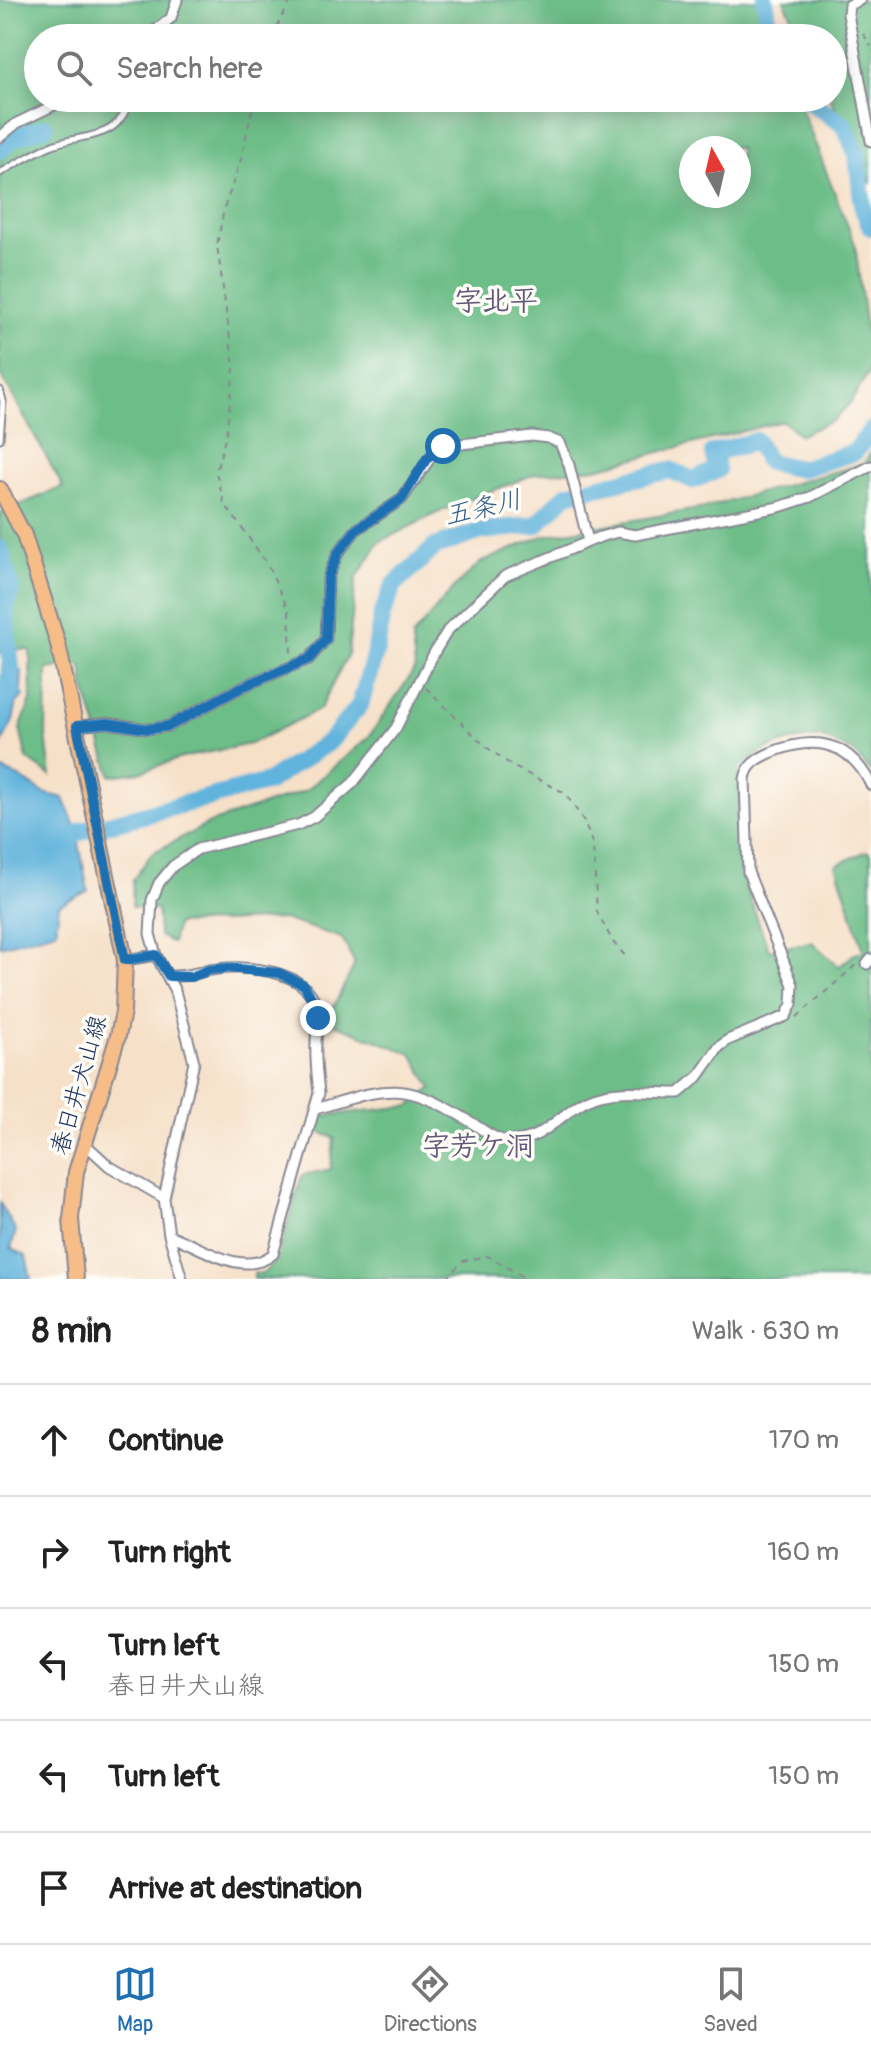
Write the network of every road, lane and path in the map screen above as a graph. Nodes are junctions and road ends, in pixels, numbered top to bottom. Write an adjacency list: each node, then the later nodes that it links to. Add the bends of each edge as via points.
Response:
1 (177, 0): 4 (street)
2 (291, 0): 5 (path)
3 (860, 0): 10 (street, via 849,5 848,14)
4 (164, 24)
5 (278, 24)
6 (40, 112): 9 (street)
7 (122, 112): 11 (lane, via 102,135 51,145)
8 (252, 112): 17 (path, via 217,245 234,368 216,472 224,503 266,562 289,611)
9 (0, 137)
10 (871, 141)
11 (0, 173)
12 (0, 390): 13 (lane)
13 (0, 439)
14 (871, 466): 16 (street, via 779,507)
15 (0, 489): 19 (main road, 春日井犬山線, via 24,535)
16 (588, 541): 17 (street, via 560,443 532,436 443,446 402,499 356,530 338,553 328,577 326,639 309,659); 18 (street, via 505,576 448,630)
17 (291, 668): 19 (street, via 169,726)
18 (419, 681): 21 (street, via 375,758 314,817 198,849 173,866 152,900 150,934); 22 (path, via 485,746 565,793 593,845 597,912)
19 (77, 726): 23 (main road, 春日井犬山線)
20 (871, 785): 26 (street, via 856,762 820,742 798,743 766,755 746,773 748,872 793,985)
21 (156, 955): 23 (street); 25 (street)
22 (627, 958)
23 (125, 960): 28 (main road, 春日井犬山線, via 118,1036)
24 (869, 962): 26 (path, via 856,963 795,1020)
25 (169, 976): 27 (street, via 228,968 279,973 304,985 318,1018); 29 (street, via 194,1062)
26 (786, 1016): 27 (street, via 728,1040 679,1093 634,1090 597,1095 528,1139 498,1138 443,1105 403,1090 368,1093)
27 (316, 1109): 30 (street, via 273,1254 265,1263 236,1267)
28 (84, 1143): 29 (street, via 109,1166); 31 (main road, 春日井犬山線, via 71,1219)
29 (164, 1198): 30 (street)
30 (169, 1235): 32 (street)
31 (76, 1279)
32 (182, 1279)
33 (446, 1279): 34 (path, via 463,1261 488,1256)
34 (527, 1279)

